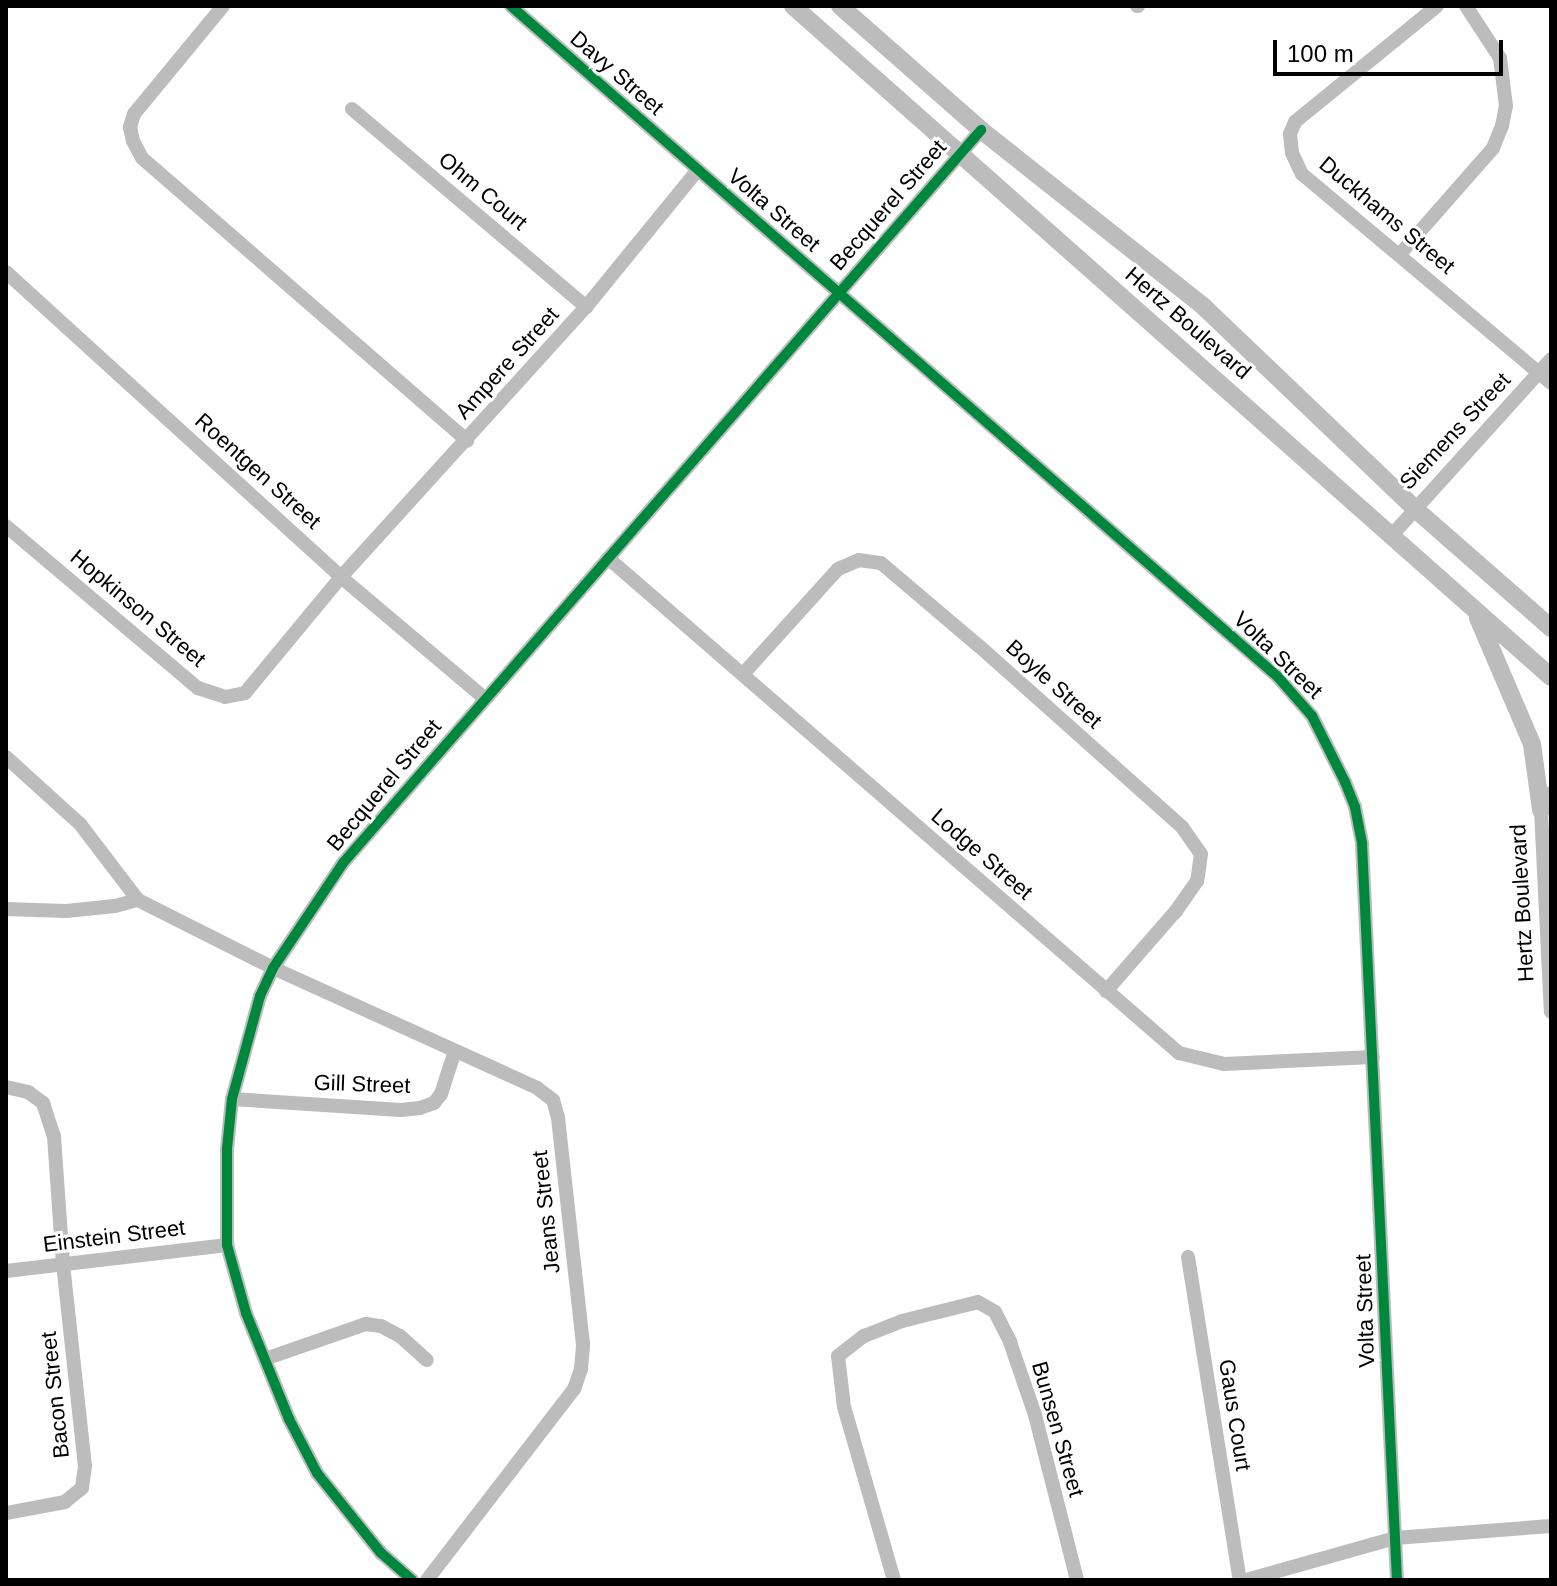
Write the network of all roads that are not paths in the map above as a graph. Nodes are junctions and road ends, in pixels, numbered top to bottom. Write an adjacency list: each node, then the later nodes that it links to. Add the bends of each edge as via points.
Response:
1 (223, 6): 17 (street, via 134,114 130,127 142,158)
2 (511, 6): 10 (street, Davy Street)
3 (793, 6): 9 (street, Hertz Boulevard)
4 (840, 6): 8 (street, Hertz Boulevard)
5 (1437, 6): 11 (street, Duckhams Street, via 1295,122 1290,134 1302,174)
6 (1466, 6): 11 (street, via 1500,58 1505,82 1502,126 1493,148)
7 (352, 109): 14 (street, Ohm Court)
8 (981, 130): 9 (street, Becquerel Street); 18 (street, Hertz Boulevard, via 1204,307)
9 (959, 154): 13 (street, Becquerel Street); 20 (street, Hertz Boulevard)
10 (697, 171): 13 (street, Volta Street); 14 (street, Ampere Street)
11 (1400, 254): 16 (street, Duckhams Street)
12 (6, 272): 22 (street, Roentgen Street)
13 (838, 293): 21 (street, Becquerel Street); 37 (street, Volta Street, via 1277,676 1312,716 1350,795 1362,844)
14 (586, 307): 17 (street, Ampere Street)
15 (1551, 359): 16 (street, Siemens Street)
16 (1545, 378): 18 (street, Siemens Street)
17 (467, 441): 22 (street, Ampere Street)
18 (1414, 508): 20 (street, Siemens Street); 24 (street, Hertz Boulevard)
19 (6, 526): 22 (street, Hopkinson Street, via 198,688 225,697 245,693)
20 (1393, 534): 23 (street, Hertz Boulevard)
21 (608, 558): 25 (street, Lodge Street); 27 (street, Becquerel Street)
22 (341, 577): 27 (street, Roentgen Street)
23 (1475, 612): 26 (street, Hertz Boulevard); 30 (street, via 1532,744)
24 (1551, 628)
25 (744, 673): 34 (street, Lodge Street); 34 (street, Boyle Street, via 838,569 859,560 881,563 979,646 1182,827 1201,854 1197,881)
26 (1551, 677)
27 (484, 698): 33 (street, Becquerel Street, via 343,863)
28 (6, 757): 31 (street, via 80,824)
29 (1551, 793): 30 (street, Hertz Boulevard)
30 (1541, 810): 35 (street, Hertz Boulevard)
31 (138, 900): 32 (street, via 66,911); 33 (street)
32 (6, 909)
33 (273, 968): 36 (street, Jeans Street); 39 (street, Becquerel Street, via 256,1008)
34 (1106, 991): 37 (street, Lodge Street, via 1179,1053 1200,1061)
35 (1551, 1012)
36 (455, 1051): 39 (street, Gill Street, via 441,1094 420,1108); 50 (street, Jeans Street, via 553,1100 583,1346 574,1389)
37 (1373, 1057): 48 (street, Volta Street)
38 (6, 1087): 42 (street, via 37,1097 49,1113)
39 (232, 1099): 40 (street, Becquerel Street)
40 (227, 1245): 42 (street, Einstein Street); 44 (street, Becquerel Street)
41 (1188, 1257): 53 (street, Gaus Court)
42 (63, 1264): 43 (street, Einstein Street); 46 (street, Bacon Street, via 82,1488 65,1502)
43 (6, 1271)
44 (265, 1359): 45 (street, via 366,1324 400,1336); 49 (street, Becquerel Street, via 317,1473 381,1553)
45 (427, 1360)
46 (6, 1513)
47 (1551, 1526): 48 (street)
48 (1395, 1538): 53 (street); 54 (street, Volta Street)
49 (412, 1580)
50 (427, 1580)
51 (894, 1580): 52 (street, Bunsen Street, via 844,1407 838,1356 864,1336 902,1321 978,1302 1000,1319 1020,1371)
52 (1077, 1580)
53 (1243, 1580)
54 (1397, 1580)

